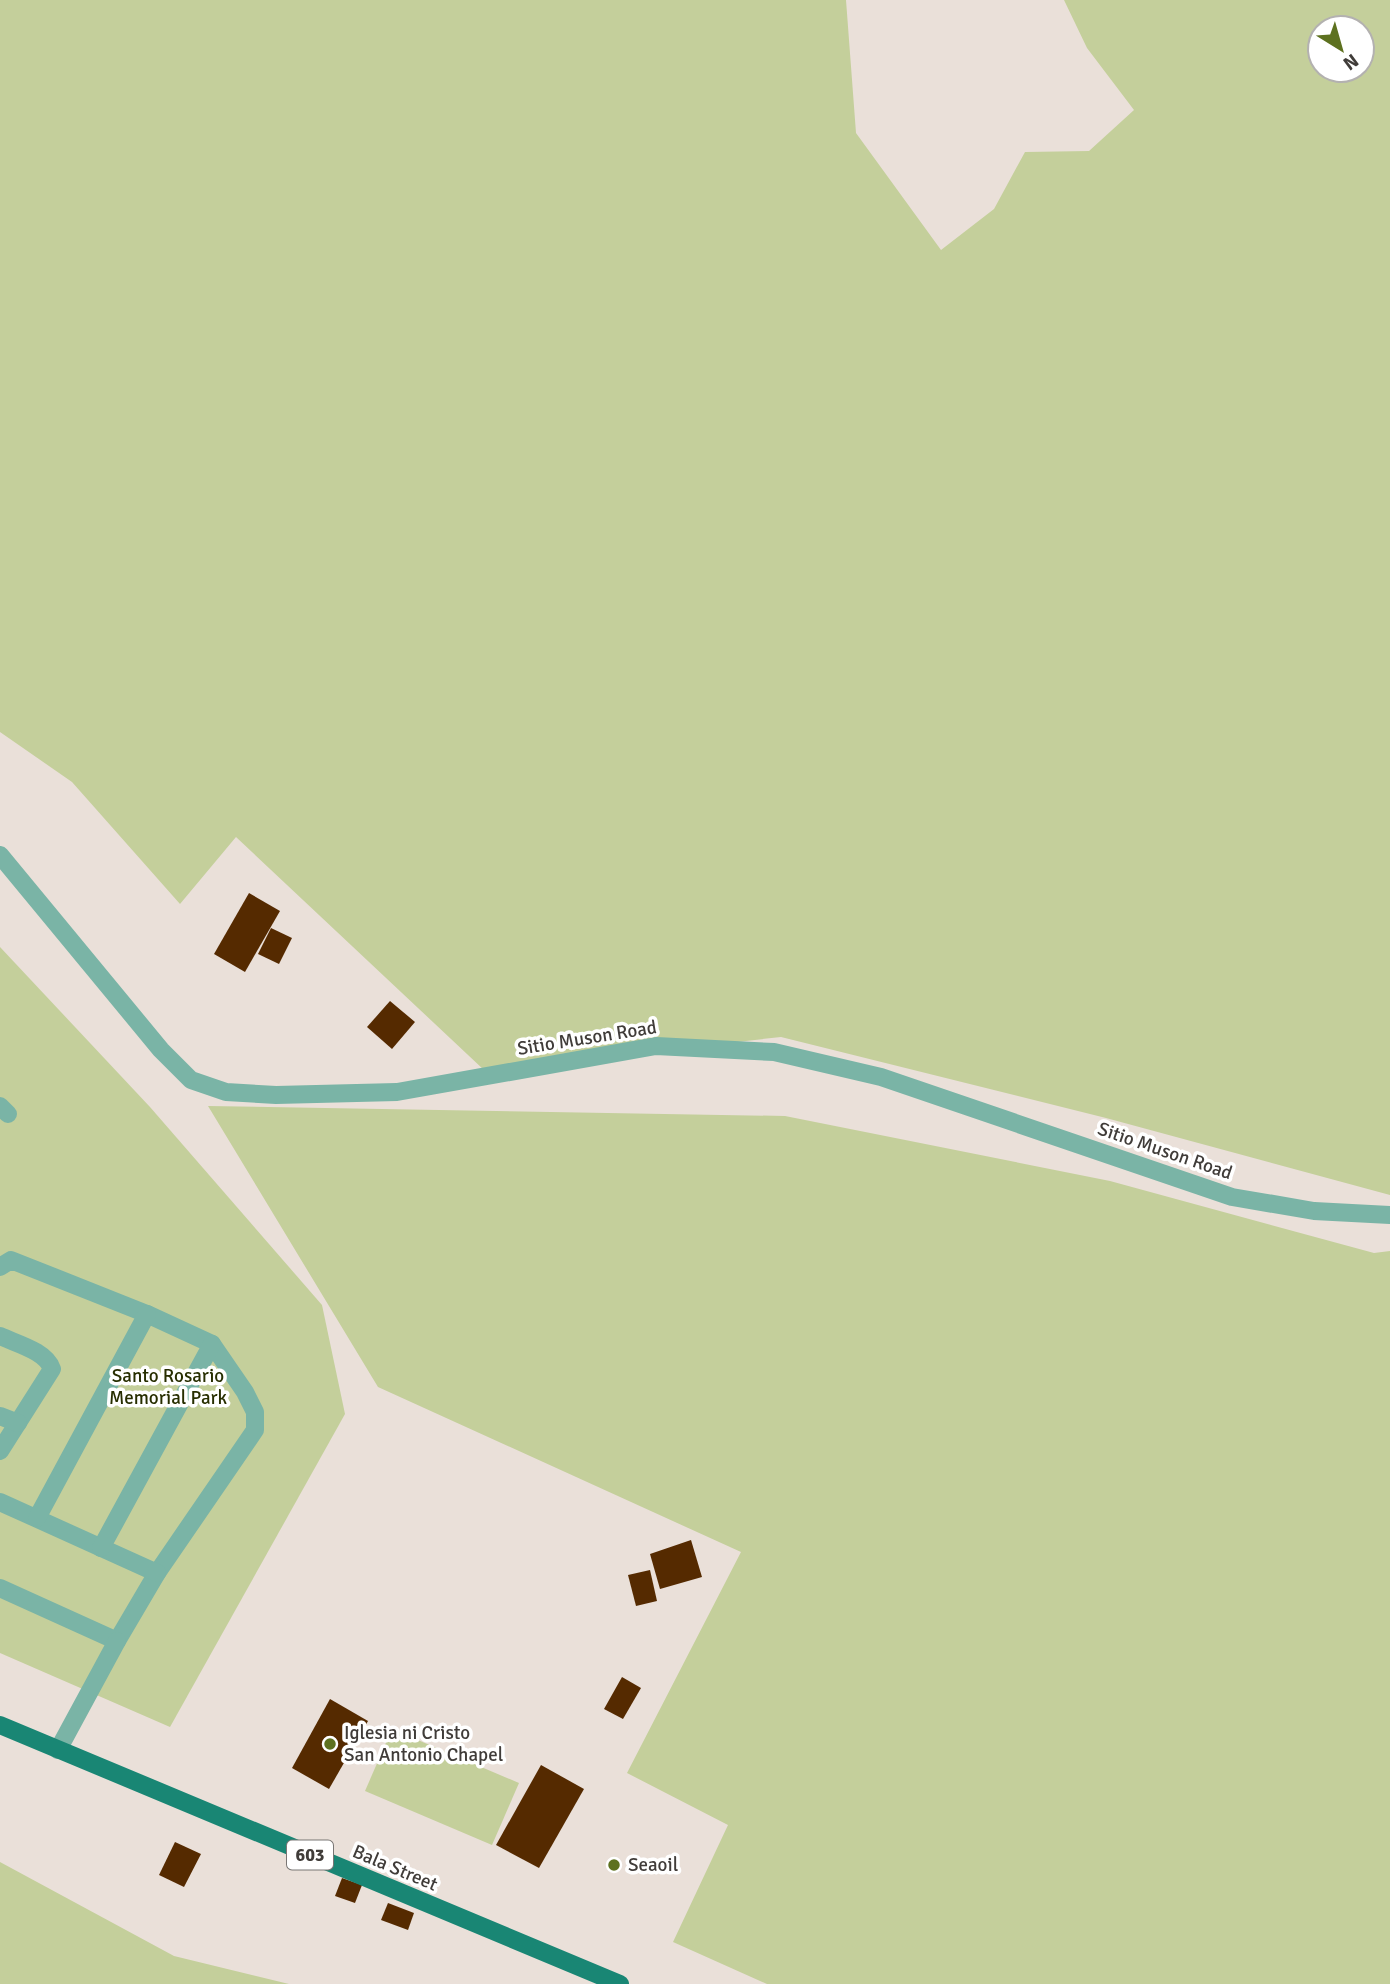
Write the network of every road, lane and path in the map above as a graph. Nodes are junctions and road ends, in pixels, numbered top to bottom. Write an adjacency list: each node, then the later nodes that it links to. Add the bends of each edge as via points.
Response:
1 (0, 855): 2 (street, Sitio Muson Road, via 161,1050 191,1080 226,1092 397,1092 656,1046 774,1052 881,1077 1232,1197 1314,1211)
2 (1390, 1215)
3 (0, 1268): 4 (street, via 11,1260)
4 (147, 1314): 6 (street); 11 (street)
5 (0, 1336): 8 (street, via 41,1355 52,1369)
6 (212, 1344): 12 (street); 13 (street, via 255,1412 255,1430)
7 (0, 1416): 8 (street)
8 (18, 1423): 9 (street)
9 (0, 1451)
10 (0, 1502): 11 (street)
11 (37, 1518): 12 (street)
12 (101, 1548): 13 (street)
13 (156, 1573): 15 (street)
14 (0, 1588): 15 (street)
15 (117, 1642): 17 (street)
16 (0, 1725): 17 (main road, Bala Street / 603)
17 (58, 1750): 18 (main road, Bala Street / 603)
18 (620, 1984)

